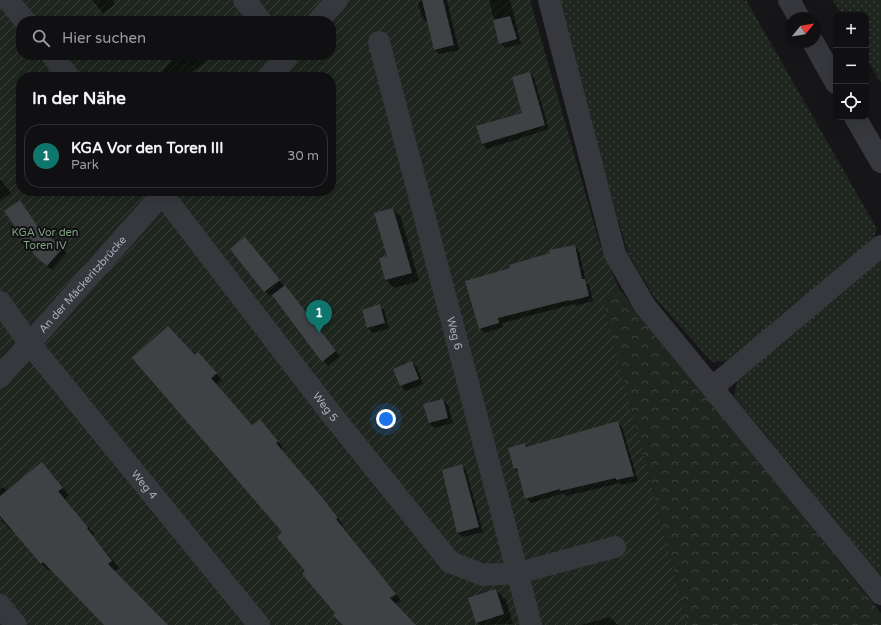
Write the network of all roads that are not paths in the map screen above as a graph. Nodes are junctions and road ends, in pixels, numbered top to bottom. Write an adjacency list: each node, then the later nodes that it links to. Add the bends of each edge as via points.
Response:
1 (8, 0): 7 (lane)
2 (244, 0): 8 (lane)
3 (336, 0): 9 (lane)
4 (549, 0): 25 (lane, via 615,254 645,306)
5 (789, 0): 6 (lane)
6 (796, 12)
7 (21, 16)
8 (257, 16)
9 (322, 16)
10 (379, 42): 27 (lane, Weg 6)
11 (816, 48): 16 (lane)
12 (56, 60): 14 (lane)
13 (283, 60): 15 (lane)
14 (65, 72)
15 (273, 72)
16 (833, 78)
17 (857, 120): 18 (lane)
18 (881, 162)
19 (159, 196): 23 (lane, An der Mäckeritzbrücke)
20 (165, 196): 27 (lane, Weg 5, via 327,409 450,562 483,575)
21 (881, 246): 25 (lane)
22 (0, 302): 23 (lane, Weg 4)
23 (30, 344): 24 (lane, An der Mäckeritzbrücke); 31 (lane, Weg 4)
24 (0, 377)
25 (713, 387): 28 (lane)
26 (616, 547): 27 (lane, Weg 5)
27 (518, 573): 32 (lane, Weg 6)
28 (881, 594)
29 (0, 605): 30 (lane)
30 (16, 625)
31 (259, 625)
32 (531, 625)

